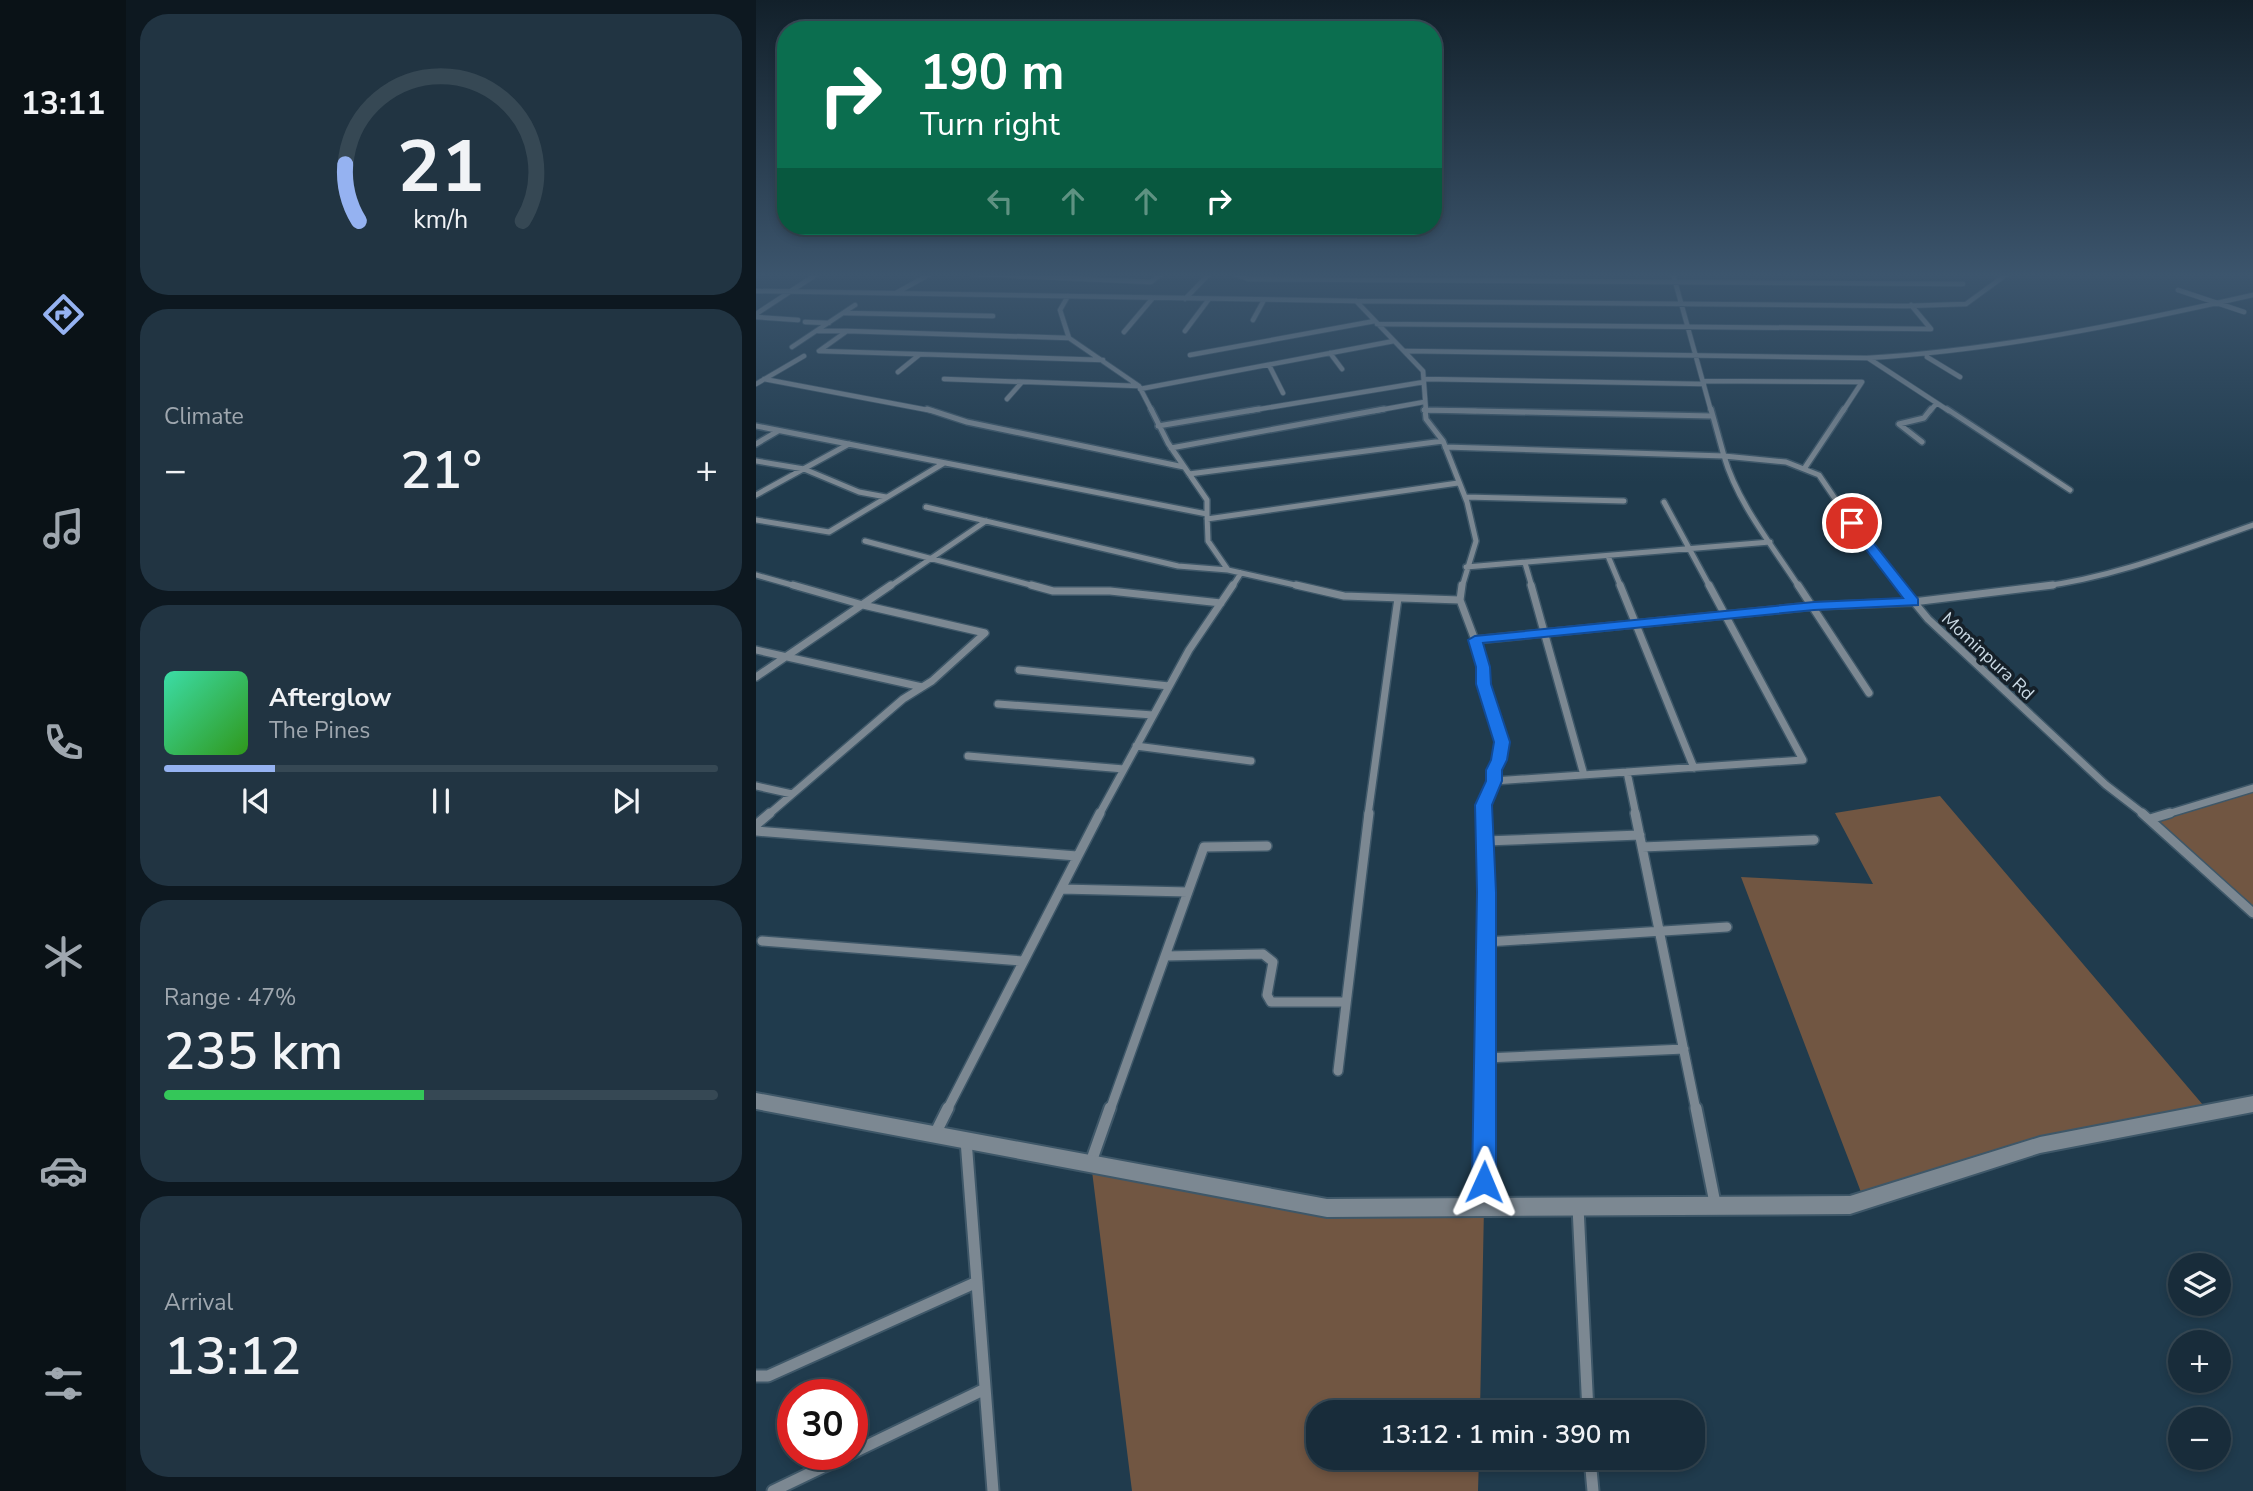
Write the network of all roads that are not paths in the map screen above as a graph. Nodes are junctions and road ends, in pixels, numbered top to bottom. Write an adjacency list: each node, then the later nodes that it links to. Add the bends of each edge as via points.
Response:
1 (797, 344): 9 (street)
2 (830, 344): 12 (street, via 819,352)
3 (1078, 344): 18 (street)
4 (1256, 344): 13 (street)
5 (1380, 344): 11 (street)
6 (1397, 344): 10 (street)
7 (1692, 344): 14 (street)
8 (2007, 344): 16 (street)
9 (792, 347)
10 (1405, 351): 14 (street); 25 (street, via 1423,371)
11 (1330, 353): 19 (street); 20 (street)
12 (920, 355): 18 (street); 21 (street)
13 (1190, 355)
14 (1695, 355): 17 (street); 27 (street)
15 (804, 356): 23 (street)
16 (1927, 356): 17 (street); 22 (street)
17 (1867, 358): 33 (street)
18 (1103, 360): 29 (street)
19 (1269, 365): 29 (street); 30 (street)
20 (1342, 369)
21 (898, 372)
22 (1960, 377)
23 (764, 379): 28 (street); 47 (street, via 917,406 967,422)
24 (944, 379): 26 (street)
25 (1424, 380): 27 (street); 32 (street); 37 (street)
26 (1022, 382): 29 (street); 31 (street)
27 (1703, 382): 35 (street); 49 (street, via 1862,382)
28 (756, 384)
29 (1140, 388): 37 (street)
30 (1283, 393)
31 (1007, 399)
32 (1424, 402): 34 (street); 43 (street)
33 (1936, 404): 39 (street, via 1924,418 1899,424); 52 (street)
34 (1424, 410): 35 (street); 42 (street)
35 (1712, 416): 44 (street)
36 (756, 426): 38 (street)
37 (1158, 426): 43 (street)
38 (779, 430): 40 (street); 41 (street)
39 (1923, 442)
40 (756, 444)
41 (849, 444): 46 (street); 48 (street)
42 (1444, 444): 44 (street, Mominpura Rd); 50 (street, Mominpura Rd); 51 (street)
43 (1171, 448): 47 (street)
44 (1724, 456): 49 (street, Mominpura Rd, via 1786,462); 64 (street, via 1743,502)
45 (756, 461): 48 (street)
46 (944, 463): 54 (street); 59 (street)
47 (1184, 467): 50 (street)
48 (804, 469): 53 (street); 54 (street, via 859,492)
49 (1804, 469): 75 (street, Mominpura Rd, via 1819,475)
50 (1189, 474): 59 (street, via 1206,500)
51 (1458, 483): 55 (street); 59 (street)
52 (2070, 490)
53 (756, 495)
54 (887, 497): 60 (street, via 829,532)
55 (1465, 497): 56 (street); 69 (street, via 1476,541)
56 (1624, 501)
57 (1664, 502): 65 (street)
58 (926, 506): 61 (street)
59 (1207, 517): 70 (street, via 1208,541)
60 (756, 520)
61 (986, 521): 67 (street); 70 (street, via 1178,566)
62 (2253, 524): 75 (street, via 2080,582)
63 (865, 541): 67 (street)
64 (1770, 542): 65 (street); 78 (street)
65 (1688, 549): 66 (street); 79 (street)
66 (1608, 556): 68 (street); 80 (street)
67 (932, 558): 76 (street, via 1053,591 1110,591); 77 (street)
68 (1524, 563): 69 (street); 81 (street)
69 (1466, 567): 74 (street)
70 (1228, 570): 71 (street)
71 (1241, 573): 73 (street, via 1344,596); 76 (street)
72 (756, 575): 77 (street)
73 (1398, 598): 74 (street); 121 (street)
74 (1460, 600): 82 (street)
75 (1913, 602): 78 (street); 103 (street, Mominpura Rd, via 2106,785)
76 (1222, 603): 87 (street)
77 (863, 605): 84 (street); 88 (street, via 985,633)
78 (1814, 606): 79 (street); 89 (street)
79 (1726, 615): 80 (street); 95 (street, via 1803,760)
80 (1637, 624): 81 (street); 95 (street)
81 (1545, 633): 82 (street); 98 (street)
82 (1475, 640): 99 (street, via 1502,742)
83 (756, 650): 84 (street)
84 (785, 658): 86 (street); 88 (street)
85 (1019, 670): 87 (street)
86 (756, 677)
87 (1169, 686): 91 (street)
88 (922, 687): 102 (street)
89 (1869, 693)
90 (998, 704): 91 (street)
91 (1153, 715): 92 (street)
92 (1136, 746): 94 (street); 96 (street)
93 (968, 756): 96 (street)
94 (1251, 761)
95 (1694, 768): 97 (street)
96 (1124, 769): 111 (street)
97 (1627, 772): 98 (street); 106 (street)
98 (1584, 775): 99 (street)
99 (1494, 781): 107 (street, via 1483,805)
100 (756, 786): 102 (street)
101 (2253, 788): 103 (street)
102 (793, 794): 104 (street)
103 (2150, 819): 114 (street, Mominpura Rd)
104 (756, 825)
105 (756, 831): 111 (street)
106 (1640, 835): 107 (street); 110 (street)
107 (1485, 841): 118 (street)
108 (1814, 841): 110 (street)
109 (1267, 846): 113 (street, via 1204,848)
110 (1642, 847): 116 (street)
111 (1077, 856): 112 (street)
112 (1061, 889): 113 (street); 120 (street)
113 (1188, 892): 119 (street)
114 (2253, 913)
115 (1727, 927): 116 (street)
116 (1660, 932): 118 (street); 122 (street)
117 (762, 942): 120 (street)
118 (1486, 942): 123 (street)
119 (1166, 956): 121 (street, via 1263,954 1273,962 1267,995 1271,1002); 129 (street)
120 (1023, 961): 127 (street)
121 (1346, 1002): 124 (street)
122 (1684, 1049): 123 (street); 131 (street)
123 (1485, 1058): 132 (street)
124 (1338, 1071)
125 (756, 1101): 127 (street)
126 (2253, 1104): 131 (street, via 2040,1145 1850,1205)
127 (935, 1134): 128 (street)
128 (966, 1140): 129 (street); 133 (street)
129 (1091, 1163): 132 (street, via 1327,1208)
130 (1578, 1206): 131 (street); 132 (street); 136 (street)
131 (1716, 1206)
132 (1484, 1207)
133 (977, 1282): 134 (street, via 768,1376); 135 (street)
134 (756, 1376)
135 (985, 1389): 137 (street); 141 (street)
136 (1587, 1400)
137 (868, 1446)
138 (817, 1470): 140 (street)
139 (1591, 1470): 142 (street)
140 (773, 1491)
141 (993, 1491)
142 (1593, 1491)

